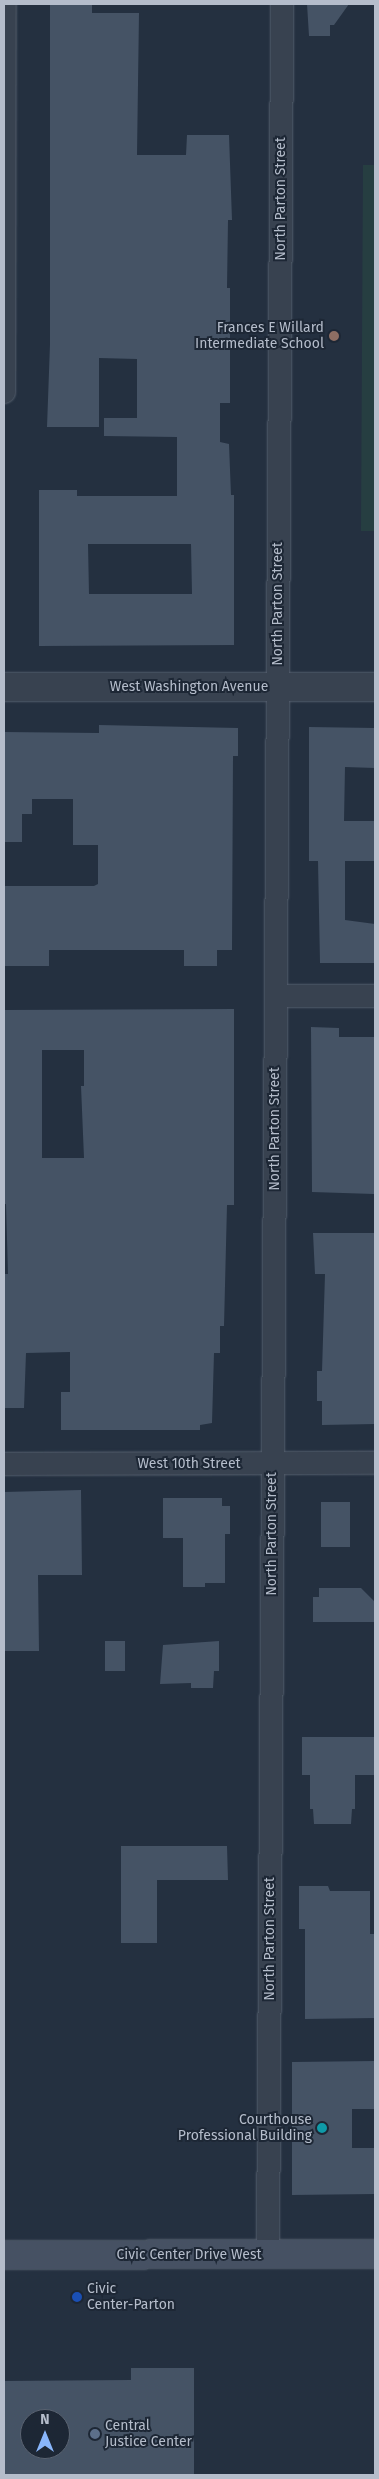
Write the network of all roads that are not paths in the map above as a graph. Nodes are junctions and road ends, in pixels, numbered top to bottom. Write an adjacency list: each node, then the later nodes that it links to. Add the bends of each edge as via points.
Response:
1 (6, 4): 3 (street)
2 (282, 4): 5 (street, North Parton Street)
3 (4, 392)
4 (4, 687): 5 (street, West Washington Avenue)
5 (278, 687): 6 (street, West Washington Avenue); 7 (street, North Parton Street)
6 (375, 687)
7 (276, 996): 8 (street); 11 (street, North Parton Street)
8 (375, 996)
9 (375, 1463): 11 (street, West 10th Street)
10 (4, 1464): 11 (street, West 10th Street)
11 (273, 1464): 12 (street, North Parton Street)
12 (268, 2254): 13 (main road, Civic Center Drive West); 14 (main road, Civic Center Drive West)
13 (375, 2254)
14 (4, 2255)

